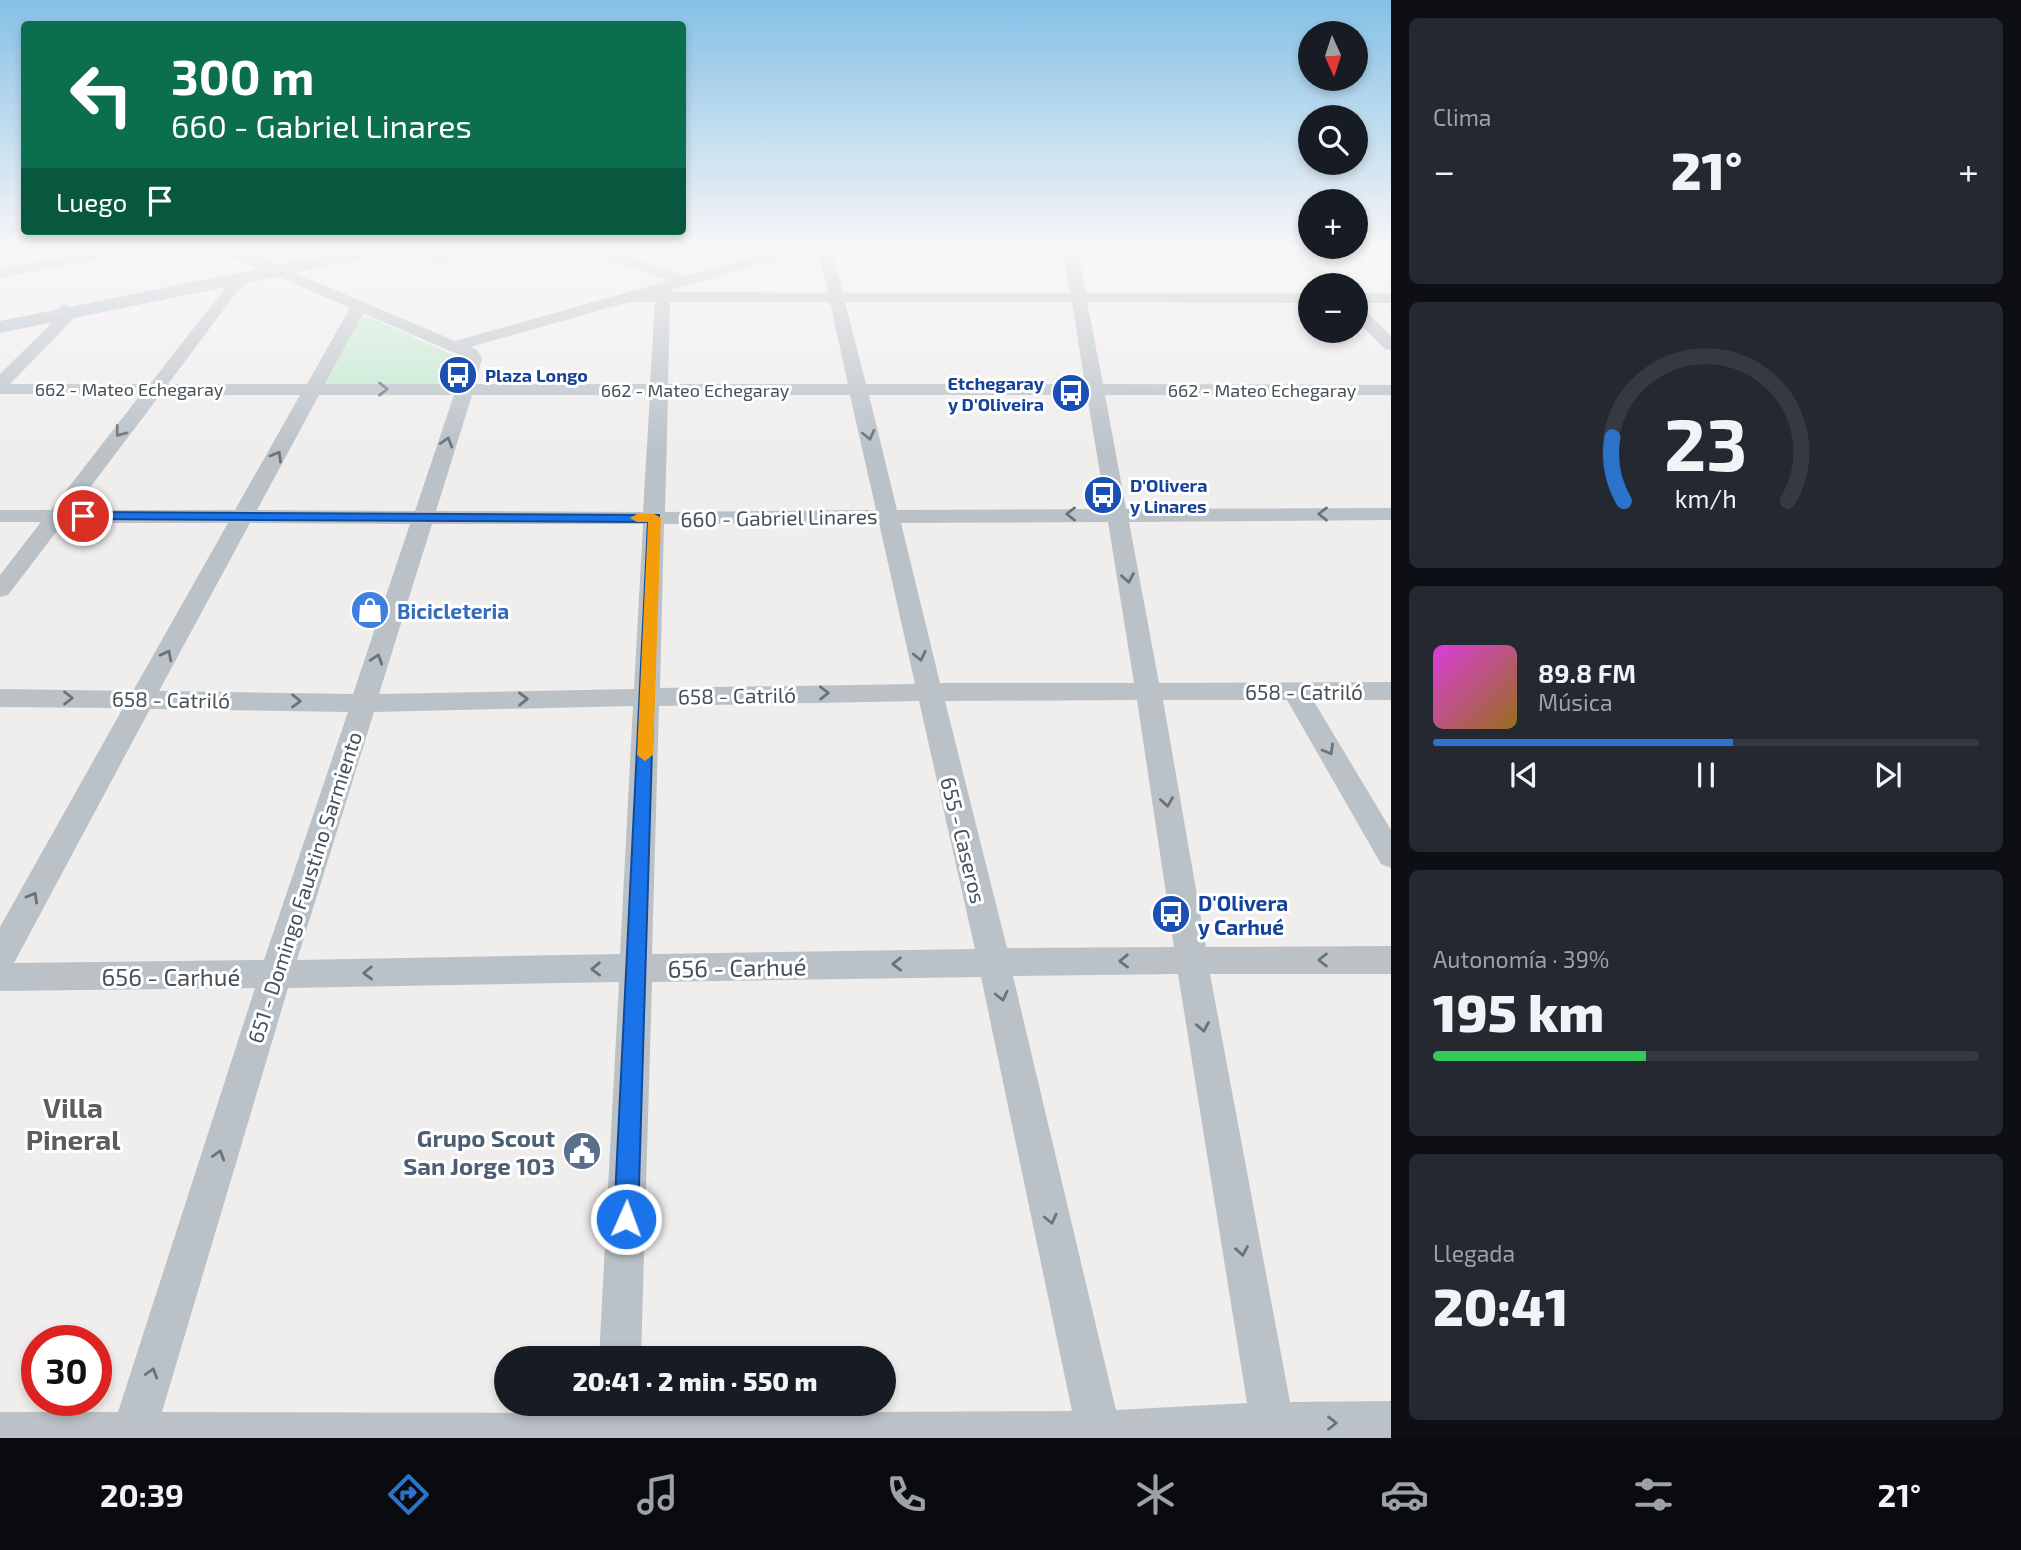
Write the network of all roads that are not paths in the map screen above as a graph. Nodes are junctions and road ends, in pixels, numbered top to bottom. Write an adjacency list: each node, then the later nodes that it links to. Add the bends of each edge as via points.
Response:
1 (40, 316): 11 (main road)
2 (65, 316): 16 (street)
3 (203, 316): 17 (street)
4 (353, 316): 18 (street)
5 (385, 316): 14 (street)
6 (562, 316): 12 (street)
7 (666, 316): 20 (street)
8 (841, 316): 21 (street, 655 - Caseros)
9 (1081, 316): 22 (street)
10 (1368, 323): 13 (street)
11 (0, 324)
12 (489, 337): 14 (street); 15 (street, via 478,346)
13 (1391, 345)
14 (456, 346): 15 (street)
15 (473, 359): 19 (street, 651 - Domingo Faustino Sarmiento)
16 (0, 386): 17 (street, 662 - Mateo Echegaray)
17 (153, 389): 18 (street, 662 - Mateo Echegaray); 28 (street, one-way to 28)
18 (315, 389): 19 (street, 662 - Mateo Echegaray, one-way to 19); 29 (street, one-way to 18)
19 (463, 390): 20 (street, 662 - Mateo Echegaray); 30 (street, 651 - Domingo Faustino Sarmiento, one-way to 19)
20 (659, 390): 21 (street, 662 - Mateo Echegaray); 31 (street)
21 (858, 390): 22 (street, 662 - Mateo Echegaray); 26 (street, 655 - Caseros, one-way to 26)
22 (1094, 390): 23 (street, 662 - Mateo Echegaray); 24 (street)
23 (1391, 390)
24 (1116, 514): 25 (street, 660 - Gabriel Linares, one-way to 24); 26 (street, 660 - Gabriel Linares, one-way to 26); 33 (street, one-way to 33)
25 (1391, 514)
26 (887, 515): 31 (street, 660 - Gabriel Linares); 36 (street, 655 - Caseros, one-way to 36)
27 (0, 516): 28 (street, 660 - Gabriel Linares)
28 (56, 516): 29 (street, 660 - Gabriel Linares); 32 (street)
29 (242, 517): 30 (street, 660 - Gabriel Linares); 39 (street, one-way to 29)
30 (423, 517): 31 (street, 660 - Gabriel Linares); 40 (street, 651 - Domingo Faustino Sarmiento, one-way to 30)
31 (654, 518): 37 (street)
32 (0, 590)
33 (1149, 690): 34 (street, 658 - Catriló); 36 (street, 658 - Catriló); 43 (street, one-way to 43)
34 (1295, 691): 35 (street, 658 - Catriló); 41 (street, one-way to 41)
35 (1391, 691)
36 (928, 692): 37 (street, 658 - Catriló, one-way to 36); 45 (street, 655 - Caseros)
37 (648, 696): 40 (street, 658 - Catriló, one-way to 37); 46 (street)
38 (0, 698): 39 (street, 658 - Catriló, one-way to 39)
39 (144, 698): 40 (street, 658 - Catriló, one-way to 40); 42 (street, one-way to 39)
40 (363, 703): 47 (street, 651 - Domingo Faustino Sarmiento)
41 (1391, 856)
42 (0, 957)
43 (1192, 960): 44 (street, 656 - Carhué, one-way to 43); 45 (street, 656 - Carhué, one-way to 45); 52 (street, one-way to 52)
44 (1391, 960)
45 (994, 963): 46 (street, 656 - Carhué, one-way to 46); 53 (street, 655 - Caseros, one-way to 53)
46 (636, 968): 47 (street, 656 - Carhué, one-way to 47); 49 (street)
47 (277, 975): 48 (street, 656 - Carhué); 55 (street, 651 - Domingo Faustino Sarmiento, one-way to 47)
48 (0, 977)
49 (620, 1346)
50 (618, 1419): 55 (street); 56 (street)
51 (1391, 1423): 52 (street, one-way to 51)
52 (1274, 1431): 53 (street)
53 (1099, 1433): 56 (street)
54 (0, 1434): 55 (street)
55 (132, 1437)
56 (916, 1437)

